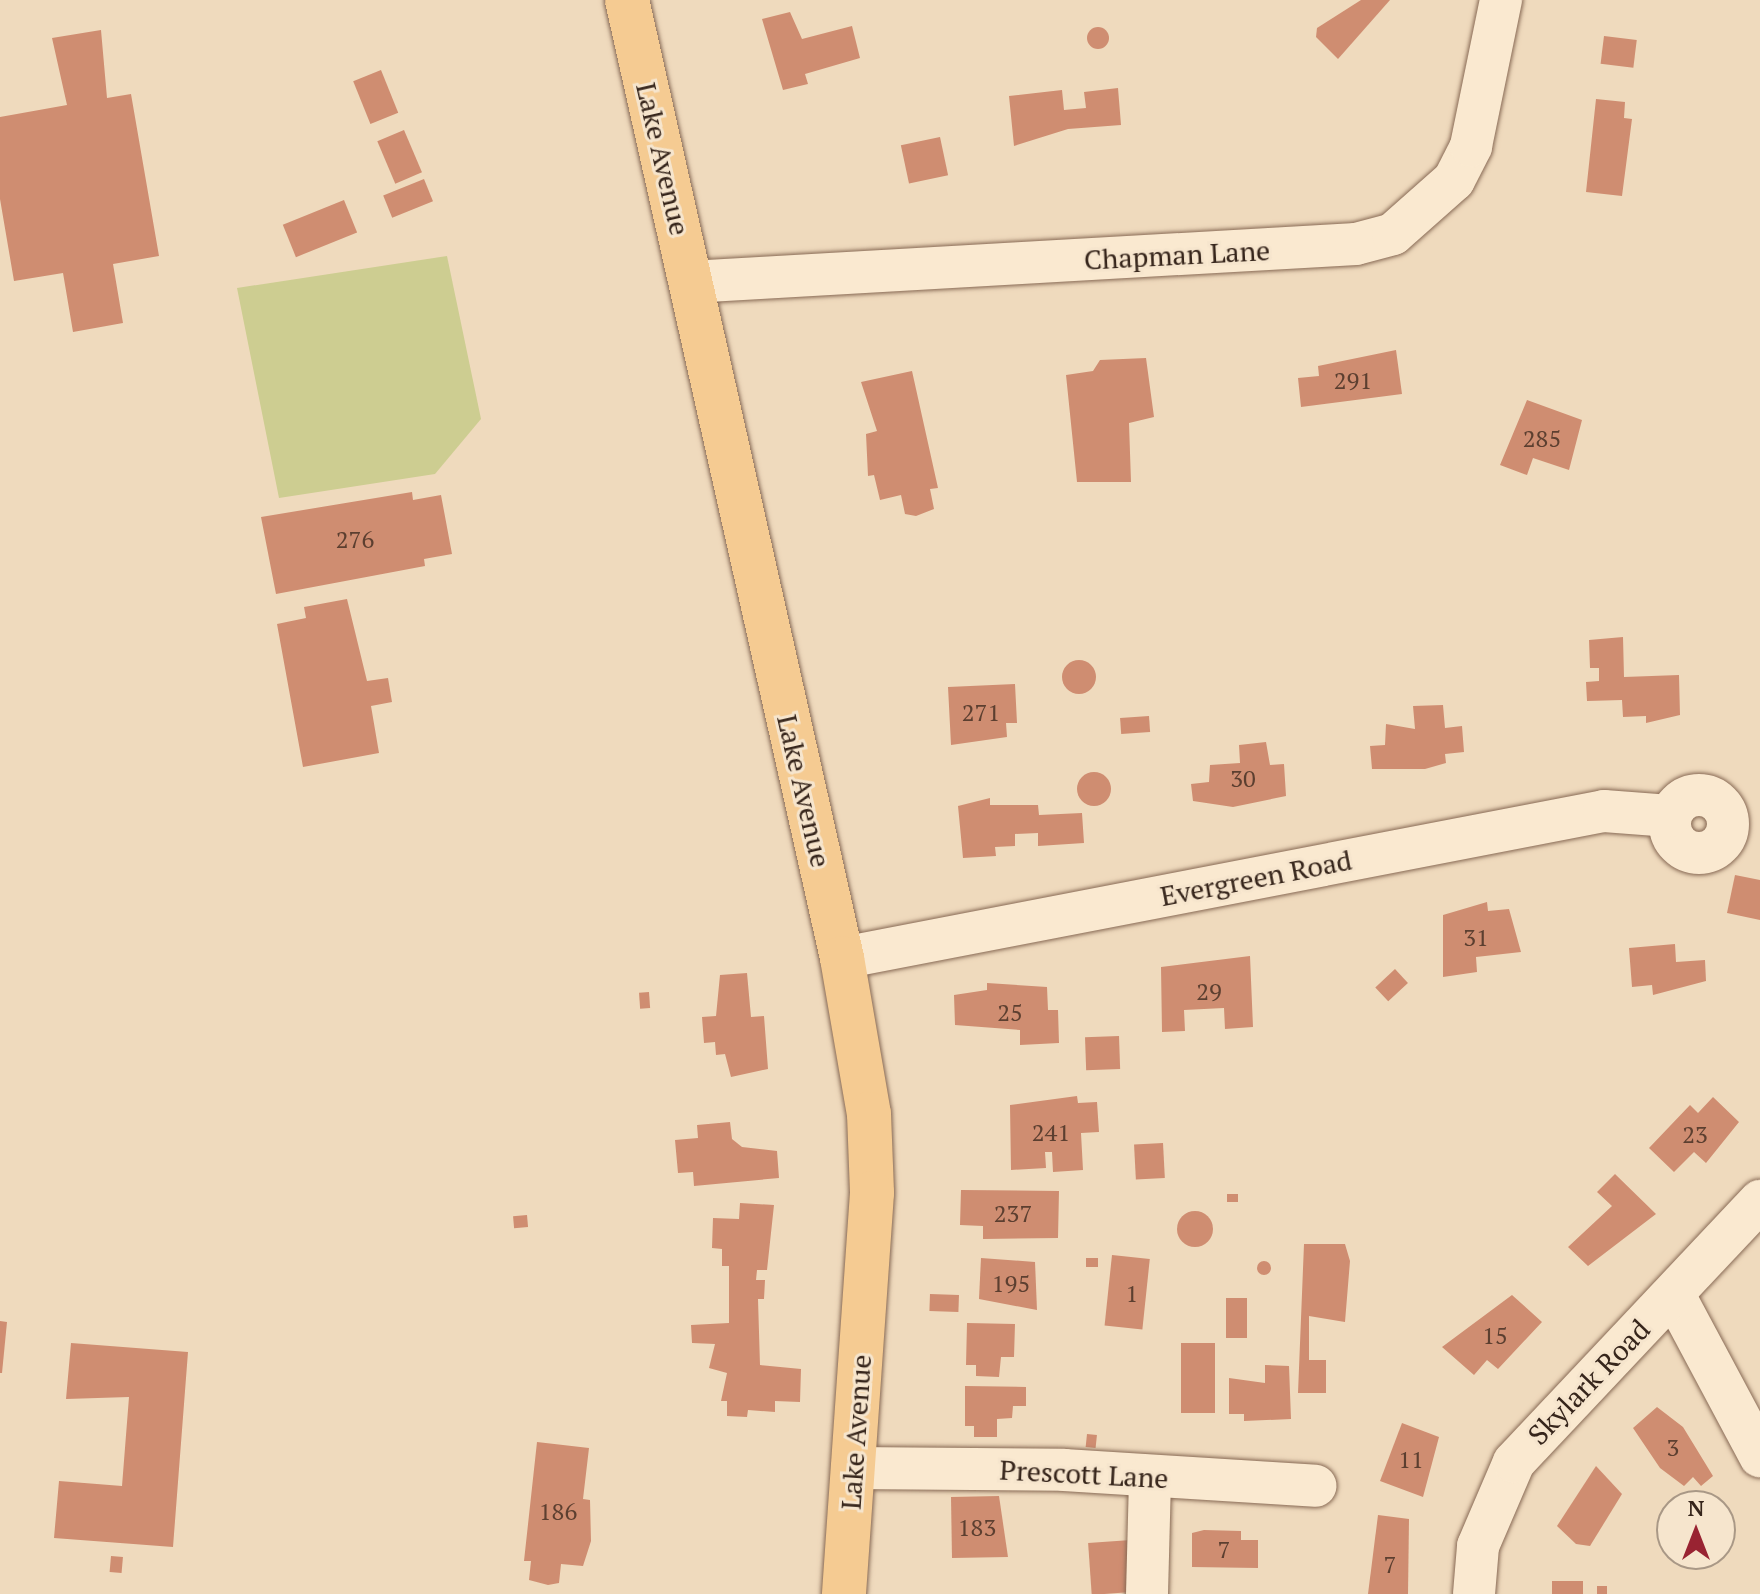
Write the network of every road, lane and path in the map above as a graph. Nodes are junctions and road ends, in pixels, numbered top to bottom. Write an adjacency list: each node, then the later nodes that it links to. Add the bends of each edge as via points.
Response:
1 (627, 0): 3 (main road, Lake Avenue)
2 (1501, 0): 3 (street, Chapman Lane, via 1471,146 1446,189 1393,234 1356,244)
3 (690, 282): 5 (main road, Lake Avenue)
4 (1670, 816): 5 (street, Evergreen Road, via 1604,811)
5 (842, 958): 9 (main road, Lake Avenue, via 869,1114 872,1193)
6 (1760, 1201): 7 (street, Skylark Road)
7 (1674, 1295): 8 (street); 14 (street, Skylark Road, via 1514,1462 1478,1546)
8 (1760, 1456)
9 (852, 1468): 10 (street, Prescott Lane); 12 (main road, Lake Avenue)
10 (1150, 1476): 11 (street, Prescott Lane); 13 (street)
11 (1315, 1486)
12 (844, 1594)
13 (1147, 1594)
14 (1474, 1594)

